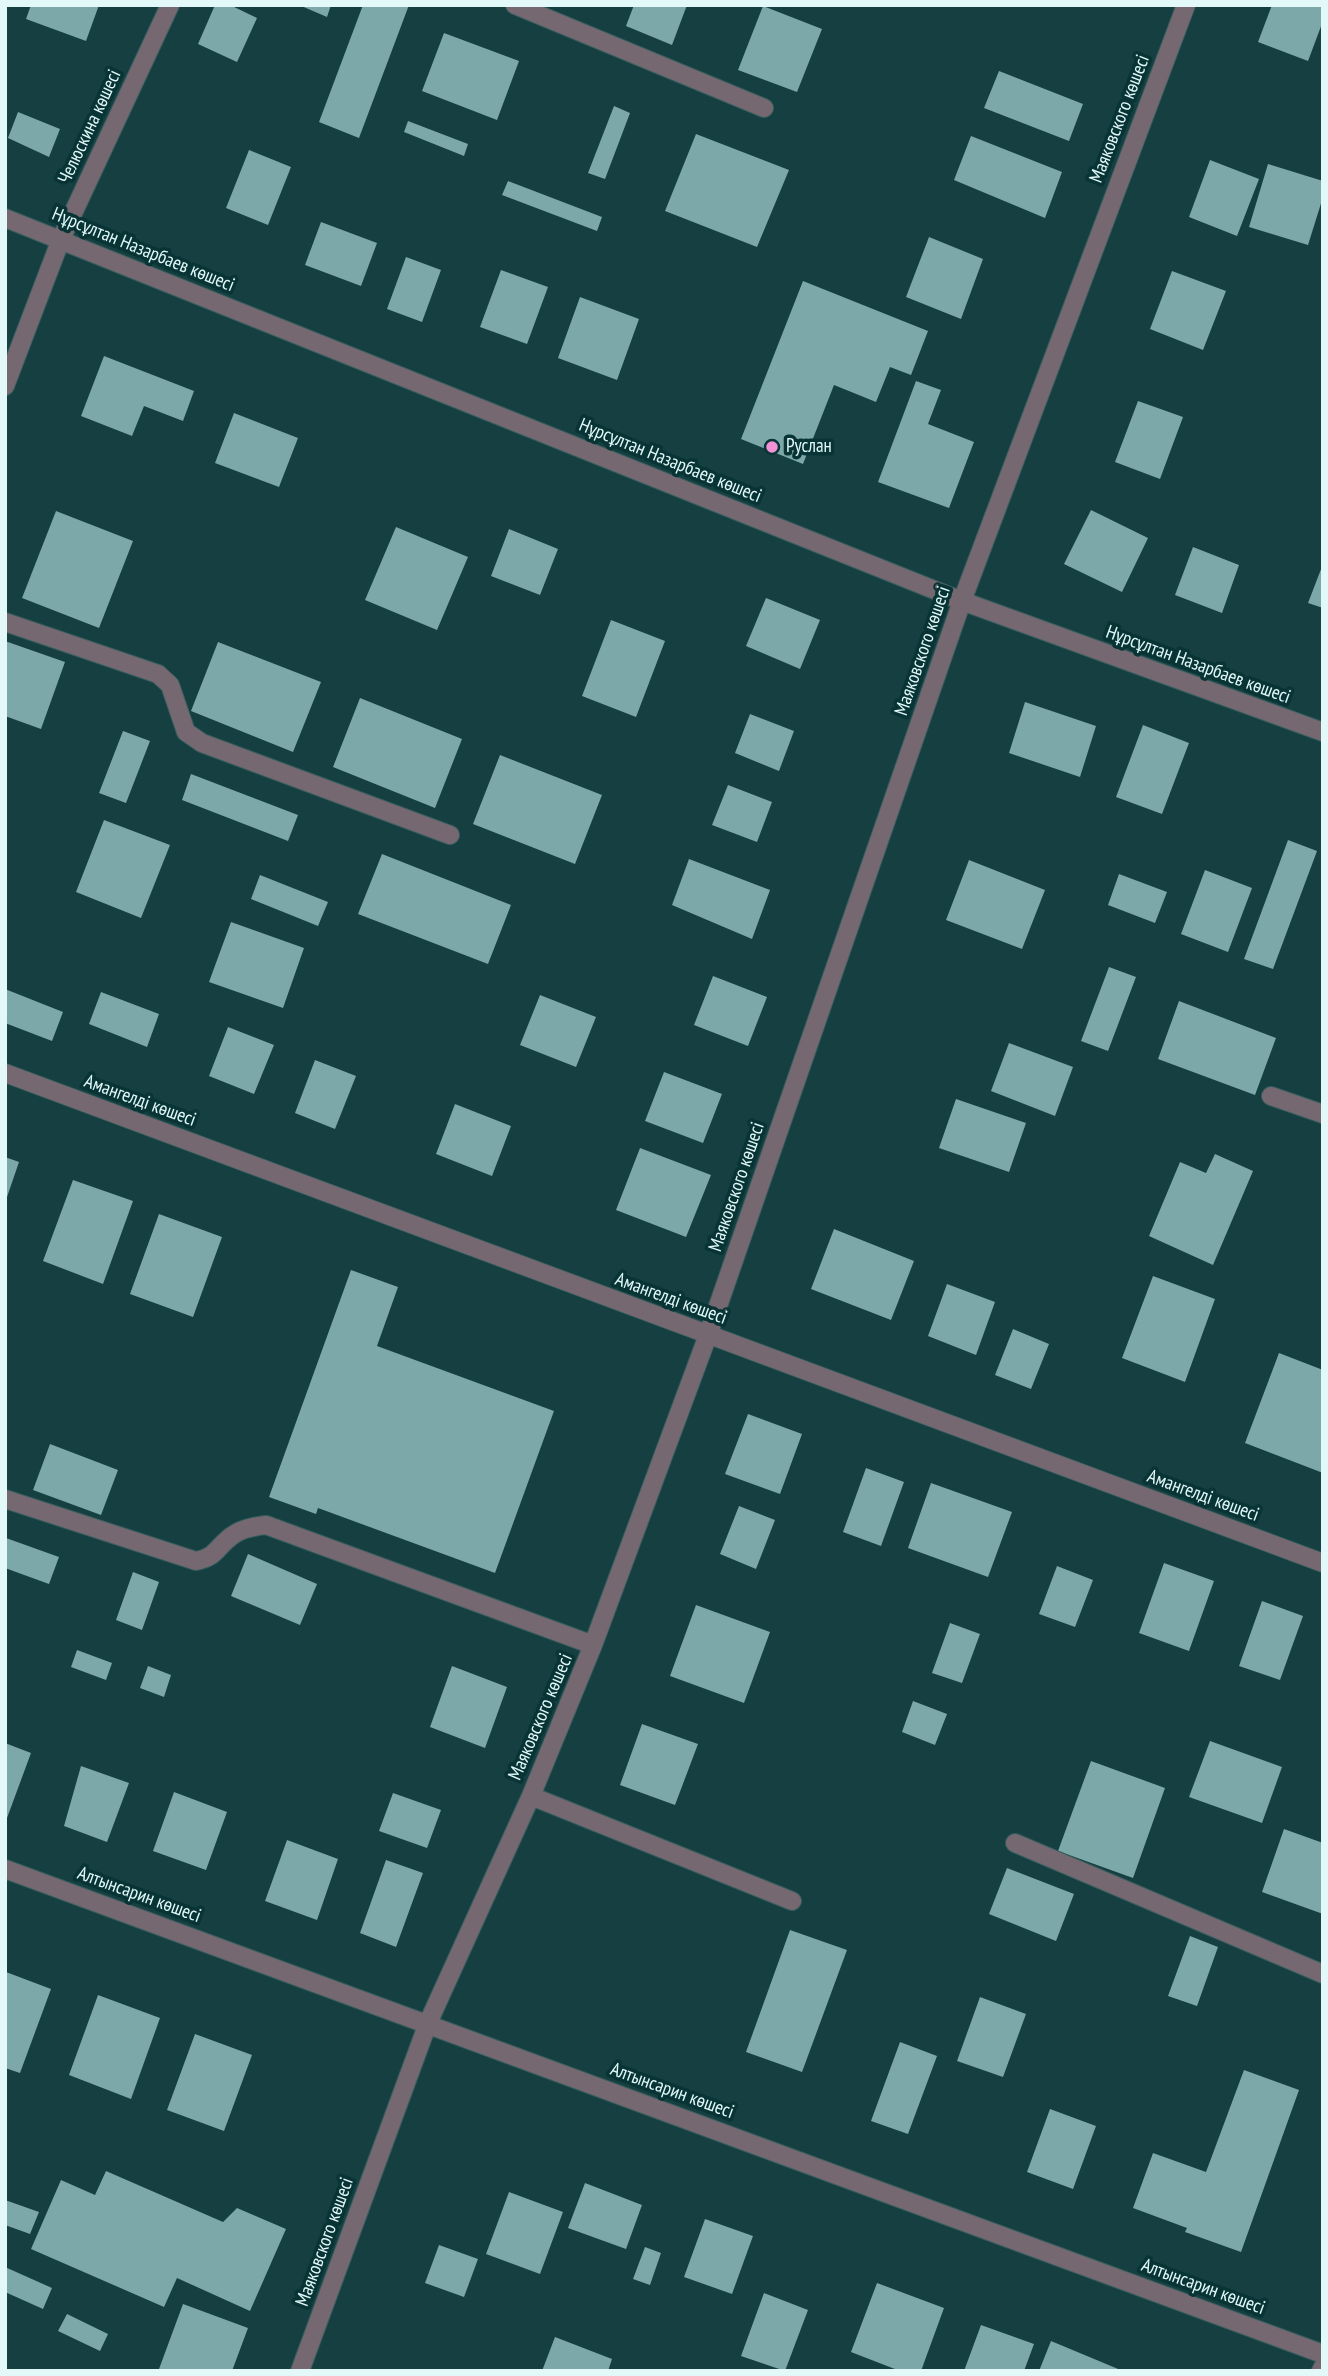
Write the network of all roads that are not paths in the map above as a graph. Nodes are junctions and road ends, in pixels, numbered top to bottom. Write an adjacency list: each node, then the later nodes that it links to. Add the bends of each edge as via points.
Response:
1 (170, 5): 6 (street, Челюскина көшесі)
2 (515, 5): 4 (street)
3 (1185, 5): 8 (street, Маяковского көшесі)
4 (764, 108)
5 (5, 219): 6 (street, Нұрсұлтан Назарбаев көшесі)
6 (61, 239): 7 (street, Челюскина көшесі); 8 (street, Нұрсұлтан Назарбаев көшесі)
7 (5, 386)
8 (962, 601): 10 (street, Нұрсұлтан Назарбаев көшесі); 15 (street, Маяковского көшесі)
9 (5, 622): 11 (street, via 158,674 170,685 186,732 202,743)
10 (1323, 732)
11 (450, 835)
12 (5, 1073): 15 (street, Амангелді көшесі)
13 (1271, 1096): 14 (street)
14 (1323, 1114)
15 (708, 1335): 17 (street, Амангелді көшесі); 18 (street, Маяковского көшесі)
16 (5, 1499): 18 (street, via 195,1562 211,1558 229,1538 247,1528 266,1525)
17 (1323, 1563)
18 (593, 1645): 19 (street, Маяковского көшесі)
19 (531, 1796): 22 (street); 24 (street, Маяковского көшесі)
20 (1015, 1843): 23 (street)
21 (5, 1869): 24 (street, Алтынсарин көшесі)
22 (792, 1902)
23 (1323, 1974)
24 (428, 2023): 25 (street, Алтынсарин көшесі); 26 (street, Маяковского көшесі)
25 (1323, 2354)
26 (300, 2371)

